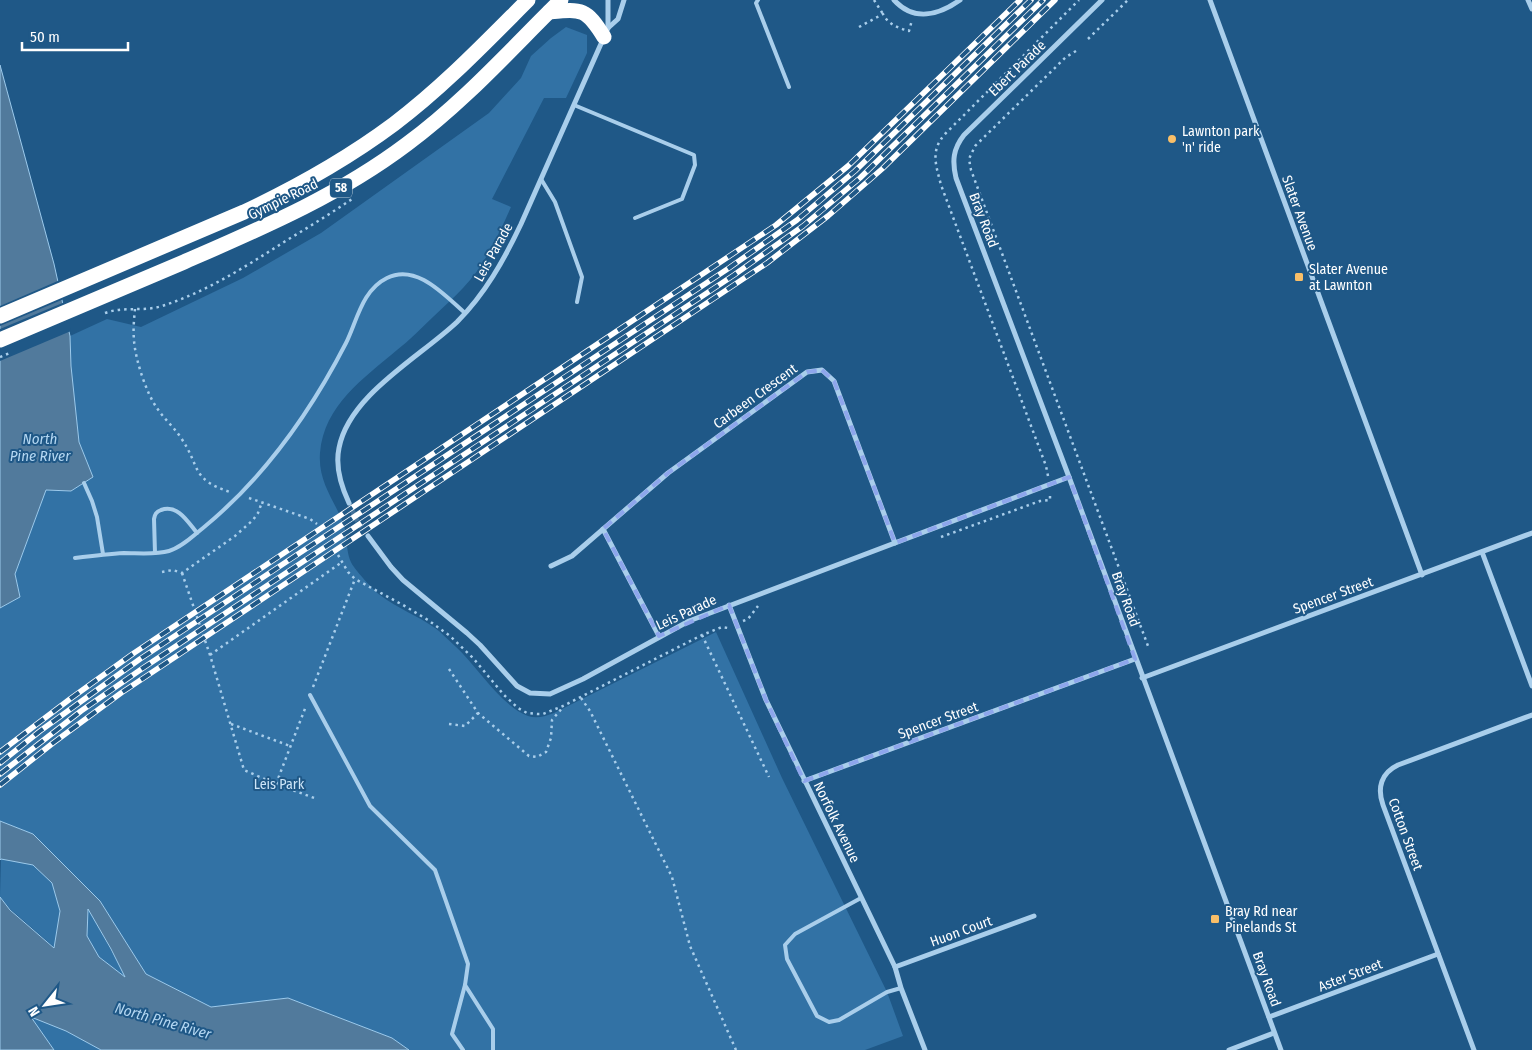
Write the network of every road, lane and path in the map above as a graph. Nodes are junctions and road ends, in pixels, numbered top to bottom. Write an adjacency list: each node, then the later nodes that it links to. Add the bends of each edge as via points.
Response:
1 (528, 0): 31 (highway, Gympie Road / 58, via 418,105 345,158 268,201)
2 (561, 0): 16 (highway, Gympie Road / 58)
3 (608, 0): 20 (street, Leis Parade)
4 (624, 0): 20 (street, Leis Parade, via 618,19)
5 (750, 0): 14 (lane)
6 (874, 0): 18 (path)
7 (894, 0): 17 (street, via 904,9)
8 (960, 0): 17 (street, via 933,14)
9 (1079, 0): 35 (path, via 944,134 936,151 941,185 1046,466)
10 (1102, 0): 25 (street, Ebert Parade, via 964,135)
11 (1128, 0): 21 (path)
12 (1210, 0): 56 (street, Slater Avenue)
13 (1528, 0): 15 (street)
14 (757, 1): 23 (lane)
15 (1532, 9)
16 (549, 12): 20 (highway, via 584,12); 32 (highway, Gympie Road / 58, via 458,102 406,145 331,194 276,222)
17 (915, 12): 18 (path, via 908,31 893,25)
18 (883, 14): 19 (path)
19 (859, 27)
20 (606, 32): 24 (street, Leis Parade)
21 (1088, 39)
22 (1076, 51): 63 (path, via 975,146 969,159 970,170)
23 (789, 87)
24 (574, 105): 26 (street, Leis Parade); 27 (lane, via 694,155 695,165 682,200)
25 (954, 156): 33 (street, Bray Road, via 956,178)
26 (541, 179): 28 (lane, via 555,202 582,277); 30 (street, Leis Parade, via 503,261)
27 (635, 218)
28 (577, 302)
29 (135, 309): 36 (path, via 134,342 152,400 183,440 202,476 211,484)
30 (465, 313): 39 (street, Leis Parade, via 383,383 348,423 338,459); 42 (lane, via 417,277 403,274 381,282 366,299 346,342 291,434 254,480)
31 (0, 316)
32 (0, 340)
33 (1069, 477): 35 (street, Leis Parade); 65 (street, Bray Road)
34 (84, 483): 49 (lane, via 97,518)
35 (1050, 485): 45 (path, via 1050,500); 46 (street, Leis Parade)
36 (232, 492)
37 (250, 498): 38 (path)
38 (262, 502): 40 (path); 55 (path, via 258,513 235,536)
39 (348, 503)
40 (317, 524)
41 (603, 529): 46 (street, Carbeen Crescent, via 668,473 807,372 822,370 834,381); 53 (street, Carbeen Crescent, via 572,556); 62 (street)
42 (197, 533): 48 (lane, via 174,549); 48 (lane, via 177,510 160,510 154,519)
43 (1532, 533): 47 (street, Spencer Street)
44 (368, 536): 62 (street, Leis Parade, via 403,580 480,645 517,686 530,693 560,690)
45 (940, 538)
46 (895, 543): 59 (street, Leis Parade)
47 (1482, 552): 56 (street, Spencer Street); 68 (street)
48 (154, 553): 49 (lane)
49 (103, 554): 51 (lane)
50 (338, 555): 52 (path)
51 (75, 558)
52 (342, 562): 57 (path); 64 (path)
53 (551, 566)
54 (162, 572): 55 (path, via 173,570)
55 (182, 573): 64 (path)
56 (1422, 574): 67 (street, Spencer Street)
57 (355, 579): 69 (path); 71 (path, via 439,627 522,710 543,714)
58 (763, 603): 60 (path, via 748,619)
59 (729, 605): 60 (street, Norfolk Avenue); 62 (street, Leis Parade)
60 (736, 624): 61 (path); 78 (street, Norfolk Avenue, via 766,700)
61 (702, 635): 70 (path); 77 (path)
62 (659, 636)
63 (1148, 646)
64 (210, 655): 74 (path)
65 (1135, 659): 67 (street, Bray Road); 78 (street, Spencer Street)
66 (449, 669): 72 (path)
67 (1142, 678): 87 (street, Bray Road)
68 (1532, 686)
69 (310, 695): 76 (path); 85 (lane, via 370,806 435,870 468,964)
70 (581, 698): 71 (path); 91 (path, via 672,877 690,946)
71 (564, 706): 72 (path, via 552,720 546,752 537,757 529,756)
72 (478, 713): 75 (path, via 465,726)
73 (1532, 715): 83 (street, Cotton Street, via 1398,765 1381,781 1383,805)
74 (230, 724): 76 (path); 79 (path, via 244,770)
75 (449, 724)
76 (290, 746): 79 (path)
77 (769, 777)
78 (804, 781): 81 (street, Norfolk Avenue)
79 (276, 784): 80 (path)
80 (317, 799)
81 (862, 898): 84 (street, Norfolk Avenue); 86 (lane, via 795,934 785,946 787,959 817,1016 829,1022)
82 (1034, 916): 84 (street, Huon Court)
83 (1438, 954): 87 (street, Aster Street); 95 (street, Cotton Street)
84 (895, 966): 86 (street, Norfolk Avenue)
85 (465, 985): 89 (lane, via 452,1034); 90 (lane, via 493,1029)
86 (901, 988): 92 (street, Norfolk Avenue)
87 (1269, 1018): 88 (street, Bray Road)
88 (1274, 1033): 93 (street); 94 (street, Bray Road)
89 (463, 1050)
90 (493, 1050)
91 (736, 1050)
92 (925, 1050)
93 (1229, 1050)
94 (1281, 1050)
95 (1474, 1050)

